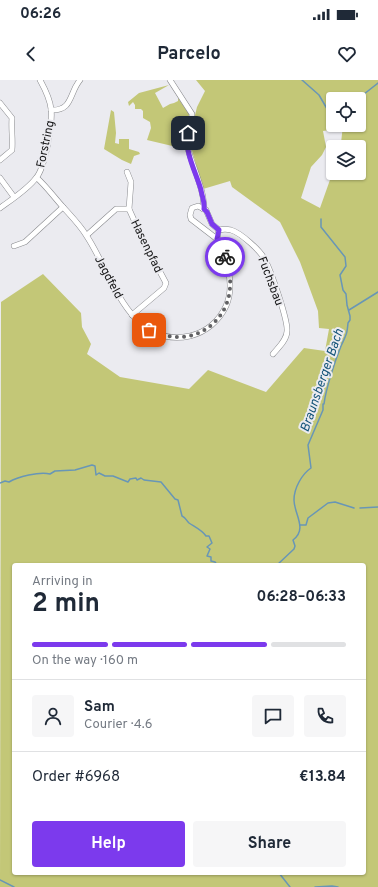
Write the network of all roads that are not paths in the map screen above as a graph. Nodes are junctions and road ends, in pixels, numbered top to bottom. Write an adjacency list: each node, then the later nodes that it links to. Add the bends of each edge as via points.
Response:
1 (40, 80): 5 (street, Forstring)
2 (80, 80): 5 (street, via 65,107)
3 (170, 80): 14 (street, via 192,114 187,144 205,204)
4 (0, 102): 6 (street, via 12,118 13,139 12,150)
5 (51, 110): 9 (street, Forstring, via 48,143)
6 (0, 160)
7 (127, 172): 13 (street, Hasenpfad, via 131,182)
8 (0, 178): 10 (street)
9 (37, 178): 10 (street, Forstring); 11 (street, Jagdfeld)
10 (14, 197): 12 (street, Forstring)
11 (63, 207): 16 (street, Jagdfeld); 18 (street, via 25,242)
12 (0, 208)
13 (129, 209): 16 (street, Hasenpfad, via 116,210); 19 (street, Hasenpfad, via 166,283 164,288)
14 (204, 209): 15 (street, via 212,224); 17 (street, via 193,207 190,217)
15 (219, 230): 17 (street); 20 (street, Fuchsbau, via 230,229 236,232 259,250 265,260 286,318 288,332)
16 (87, 235): 19 (street, Jagdfeld, via 116,292)
17 (217, 239): 19 (street, Jagdfeld, via 227,264 230,286 225,308 213,324 192,335 175,337 149,330)
18 (14, 246)
19 (132, 315)
20 (272, 354)

